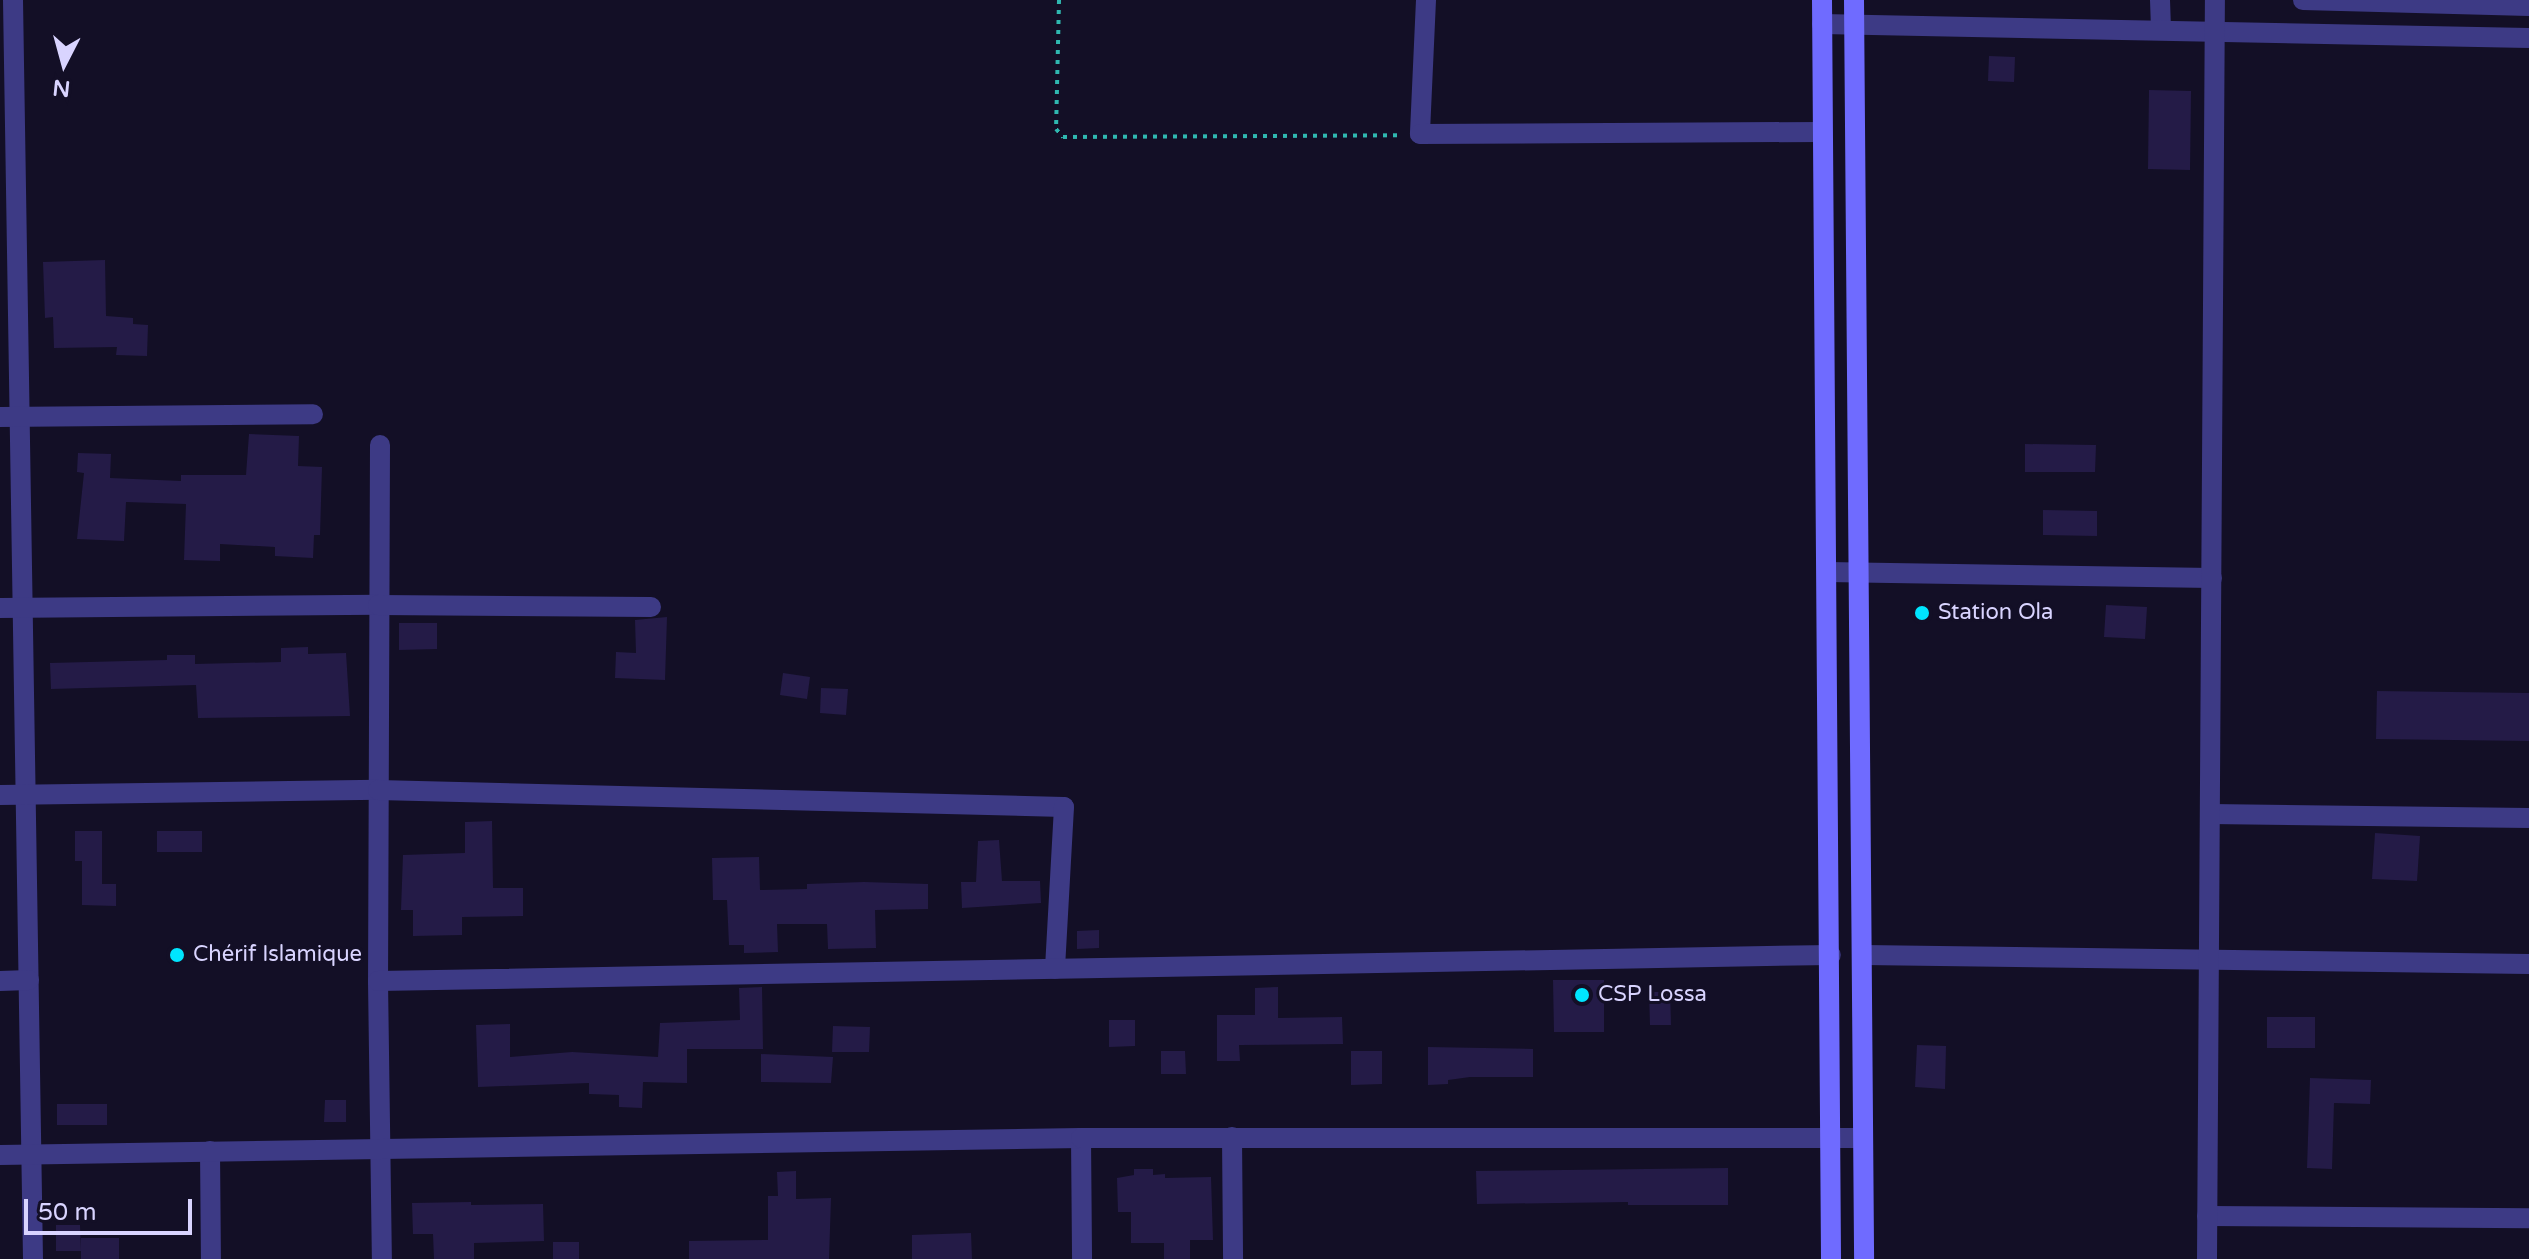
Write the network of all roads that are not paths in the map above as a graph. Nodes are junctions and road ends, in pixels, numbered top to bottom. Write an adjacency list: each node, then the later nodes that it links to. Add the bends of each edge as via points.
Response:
1 (13, 0): 14 (street)
2 (1426, 0): 15 (street, via 1420,134)
3 (1822, 0): 12 (main road)
4 (1854, 0): 9 (main road)
5 (2160, 0): 10 (street)
6 (2215, 0): 11 (street)
7 (2303, 0): 8 (street)
8 (2529, 6)
9 (1854, 23): 10 (street); 12 (street); 21 (main road)
10 (2161, 30): 11 (street)
11 (2215, 32): 13 (street); 22 (street)
12 (1822, 33): 15 (main road)
13 (2529, 38)
14 (7, 44): 16 (street)
15 (1822, 132): 20 (main road)
16 (8, 238): 18 (street)
17 (313, 414): 18 (street)
18 (10, 417): 26 (street)
19 (380, 445): 23 (street)
20 (1827, 572): 21 (street); 33 (main road)
21 (1860, 573): 22 (street); 32 (main road)
22 (2212, 578): 30 (street)
23 (378, 605): 24 (street); 26 (street); 27 (street)
24 (651, 607)
25 (0, 608): 26 (street)
26 (23, 608): 28 (street)
27 (378, 790): 28 (street); 38 (street, via 1064,807); 41 (street)
28 (26, 794): 29 (street); 39 (street)
29 (0, 795)
30 (2210, 814): 31 (street); 36 (street)
31 (2529, 818)
32 (1863, 849): 33 (main road); 35 (main road)
33 (1830, 851): 34 (main road)
34 (1831, 955): 38 (street); 45 (main road)
35 (1864, 955): 36 (street); 44 (main road)
36 (2209, 960): 37 (street); 50 (street)
37 (2529, 964)
38 (1055, 969): 41 (street)
39 (29, 980): 40 (street); 49 (street)
40 (0, 981)
41 (378, 981): 46 (street)
42 (1232, 1137): 43 (street); 45 (street); 56 (street)
43 (1081, 1138): 46 (street); 55 (street)
44 (1863, 1138): 45 (street); 58 (main road)
45 (1830, 1139): 57 (main road)
46 (381, 1148): 47 (street); 54 (street)
47 (210, 1151): 49 (street); 53 (street)
48 (0, 1155): 49 (street)
49 (31, 1155): 52 (street)
50 (2207, 1216): 51 (street); 59 (street)
51 (2529, 1218)
52 (33, 1259)
53 (211, 1259)
54 (382, 1259)
55 (1082, 1259)
56 (1233, 1259)
57 (1831, 1259)
58 (1864, 1259)
59 (2207, 1259)

